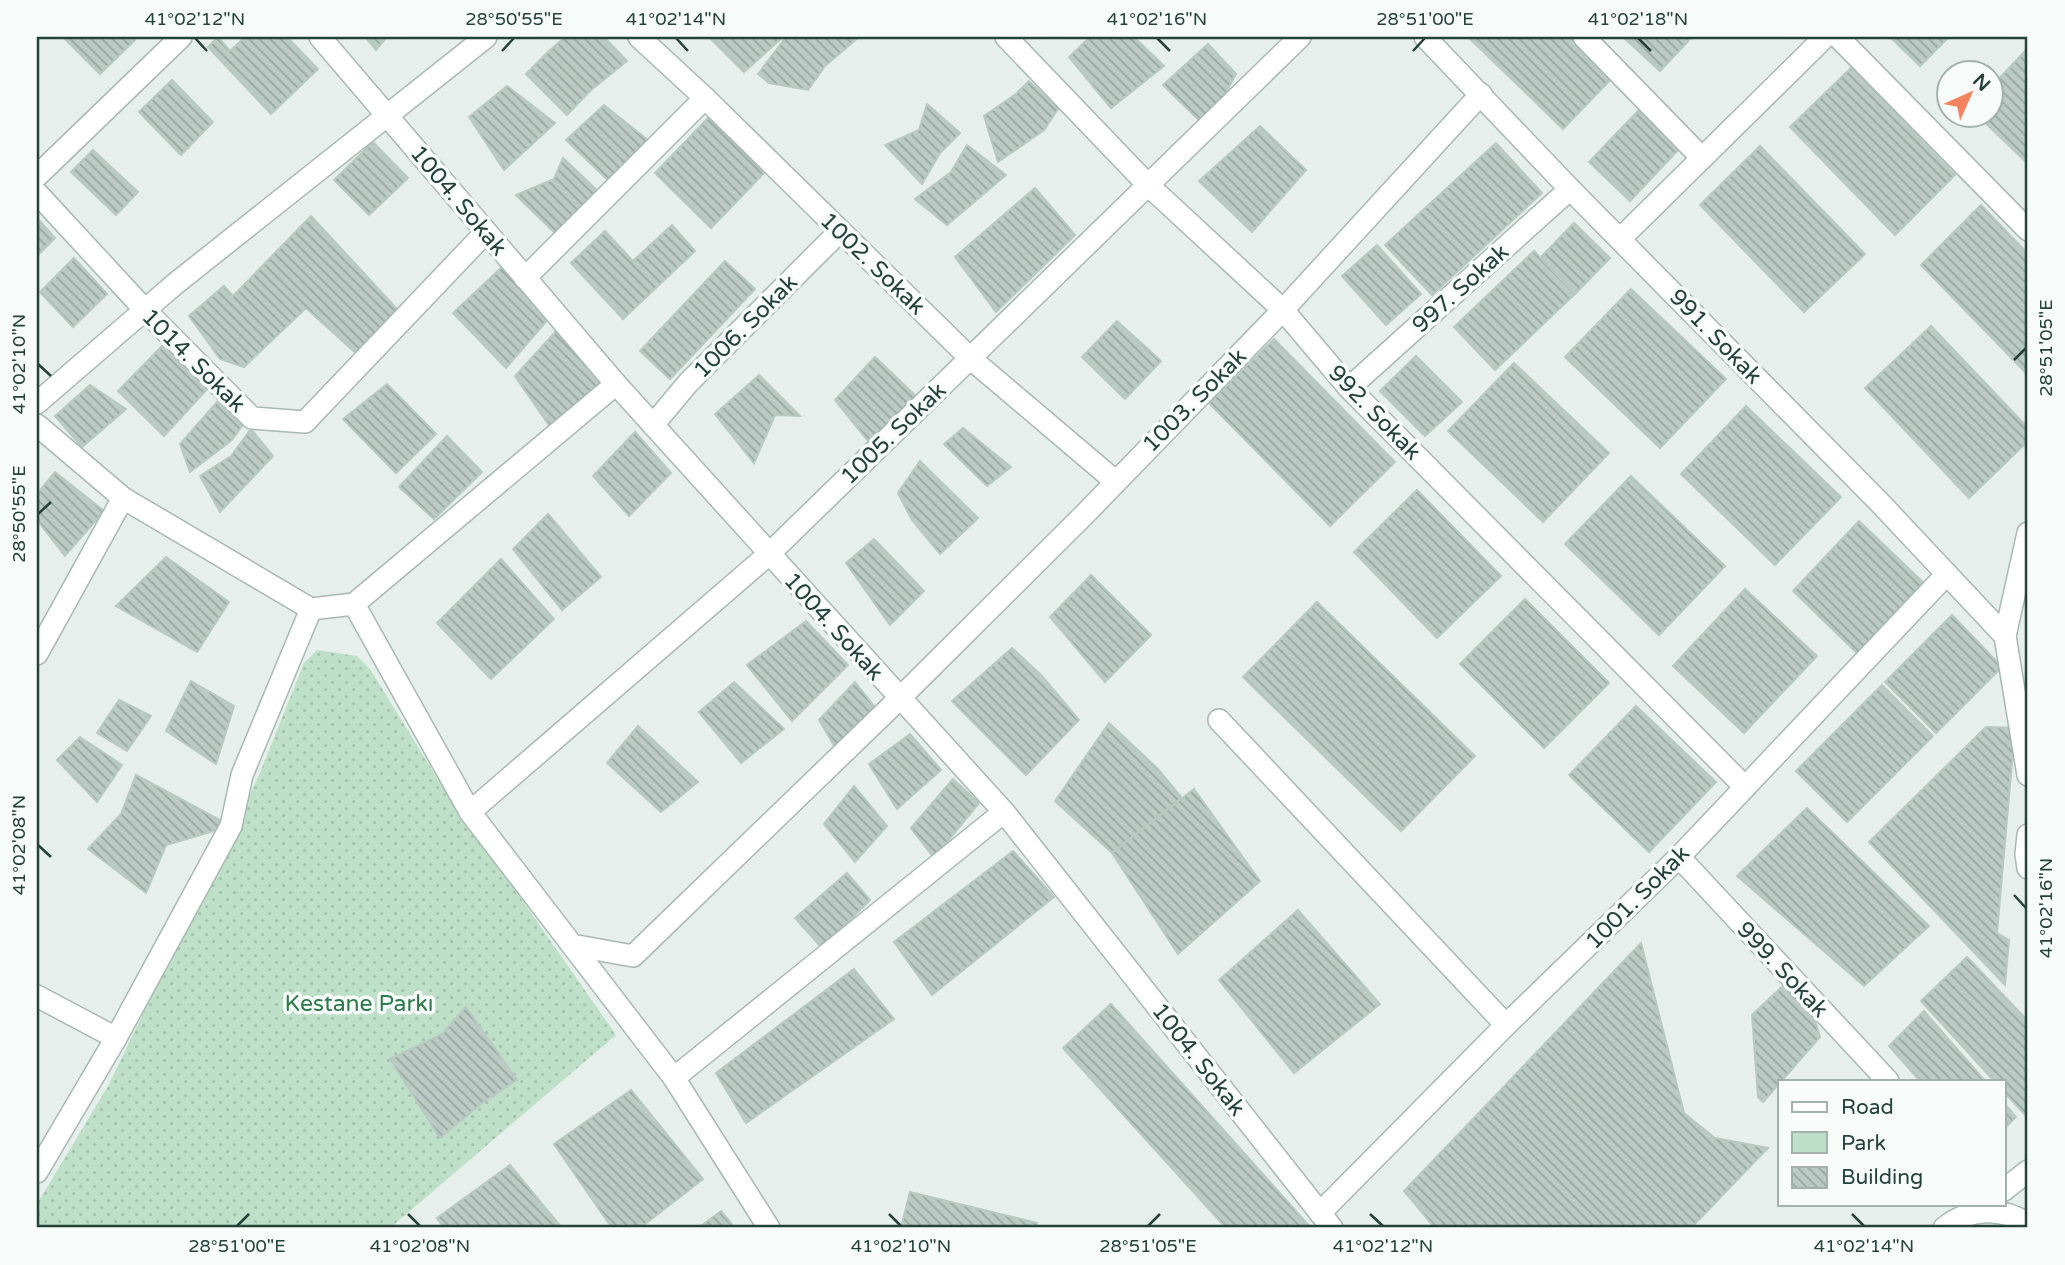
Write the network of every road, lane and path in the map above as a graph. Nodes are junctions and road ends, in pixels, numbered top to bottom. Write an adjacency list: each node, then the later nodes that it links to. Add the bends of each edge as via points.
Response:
1 (181, 37): 15 (street)
2 (320, 37): 13 (street, 1004. Sokak)
3 (486, 37): 13 (street)
4 (639, 37): 12 (street, 1002. Sokak)
5 (1300, 37): 16 (street, 1005. Sokak)
6 (1425, 37): 11 (street, 991. Sokak)
7 (1584, 37): 14 (street)
8 (1825, 37): 14 (street)
9 (1838, 37): 19 (street)
10 (1016, 40): 16 (street, 992. Sokak)
11 (1481, 94): 17 (street, 991. Sokak); 25 (street, 1003. Sokak)
12 (705, 98): 20 (street, 1002. Sokak); 23 (street)
13 (387, 114): 21 (street, 1004. Sokak); 24 (street)
14 (1702, 158): 22 (street)
15 (37, 176)
16 (1148, 185): 25 (street, 992. Sokak); 26 (street, 1005. Sokak)
17 (1570, 189): 22 (street, 991. Sokak); 28 (street, 997. Sokak)
18 (37, 193): 24 (street, 1014. Sokak)
19 (2028, 230)
20 (841, 231): 26 (street, 1002. Sokak); 31 (street, 1006. Sokak, via 688,383)
21 (486, 232): 23 (street, 1004. Sokak); 24 (street, 1014. Sokak, via 304,422 252,418)
22 (1621, 239): 36 (street, 991. Sokak)
23 (524, 278): 27 (street, 1004. Sokak)
24 (145, 310): 29 (street)
25 (1283, 310): 28 (street, 992. Sokak); 32 (street, 1003. Sokak)
26 (970, 358): 32 (street, 1002. Sokak); 35 (street, 1005. Sokak)
27 (616, 384): 31 (street, 1004. Sokak); 37 (street)
28 (1349, 388): 44 (street, 992. Sokak)
29 (37, 403)
30 (37, 425): 33 (street)
31 (653, 425): 35 (street, 1004. Sokak)
32 (1115, 481): 41 (street, 1003. Sokak)
33 (123, 498): 38 (street); 40 (street)
34 (2028, 533): 39 (street)
35 (769, 554): 41 (street, 1004. Sokak); 45 (street, 1005. Sokak)
36 (1947, 574): 39 (street, 991. Sokak); 44 (street, 1001. Sokak)
37 (354, 604): 38 (street); 45 (street)
38 (311, 609): 53 (street, via 242,775 231,826)
39 (2005, 636): 43 (street)
40 (37, 654)
41 (899, 699): 46 (street, 1004. Sokak); 50 (street, 1003. Sokak, via 633,956)
42 (1219, 720): 52 (street)
43 (2028, 775)
44 (1744, 786): 48 (street, 1001. Sokak)
45 (470, 812): 50 (street)
46 (1004, 812): 54 (street); 60 (street, 1004. Sokak)
47 (2028, 835): 49 (street)
48 (1679, 857): 52 (street, 1001. Sokak); 55 (street, 999. Sokak)
49 (2028, 868)
50 (572, 945): 54 (street)
51 (37, 996): 53 (street)
52 (1506, 1025): 60 (street, 1001. Sokak)
53 (116, 1038): 57 (street)
54 (674, 1078): 62 (street)
55 (1887, 1080)
56 (2028, 1171): 58 (street)
57 (37, 1172)
58 (2006, 1188)
59 (1960, 1216): 61 (street, via 1997,1211)
60 (1326, 1221)
61 (2028, 1224)
62 (769, 1228)

